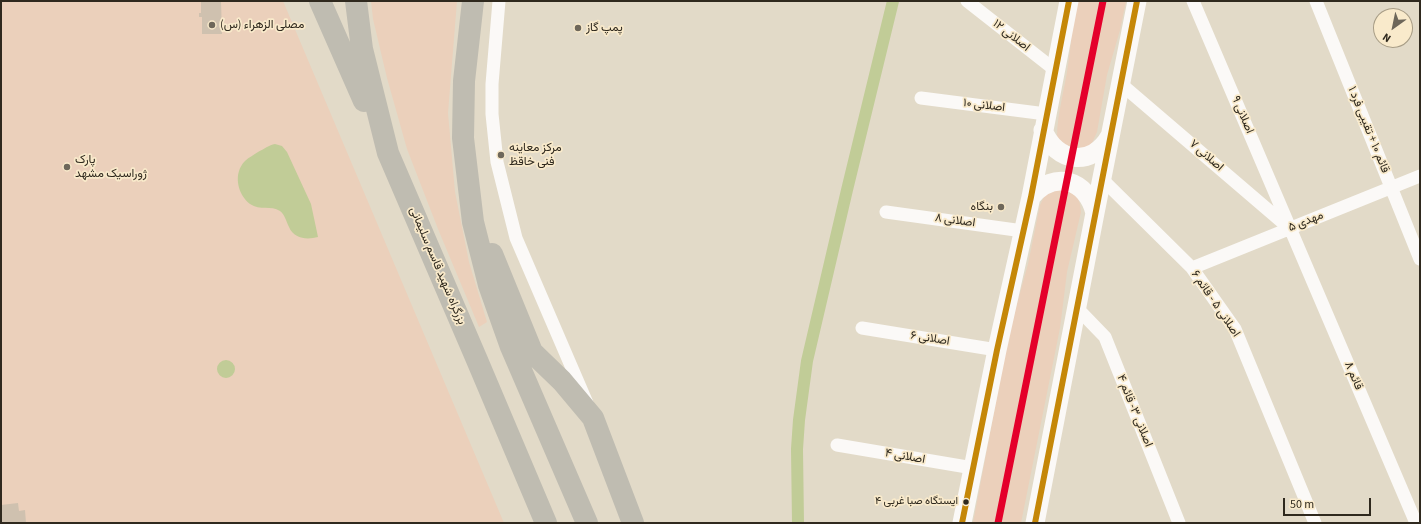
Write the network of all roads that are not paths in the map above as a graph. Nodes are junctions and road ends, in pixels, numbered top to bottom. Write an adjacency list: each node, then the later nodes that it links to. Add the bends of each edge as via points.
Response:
1 (320, 1): 15 (highway)
2 (356, 1): 15 (highway, بزرگراه شهید قاسم سلیمانی, via 362,49)
3 (473, 1): 22 (highway, via 464,81 463,138)
4 (499, 1): 30 (street, via 492,84 497,162 516,238)
5 (967, 1): 10 (street, اصلانی ۱۲)
6 (1069, 1): 10 (main road)
7 (1137, 1): 11 (main road)
8 (1193, 1): 23 (street, اصلانی ۹)
9 (1316, 1): 18 (street, قائم ۱۰ + تقیبی فرد ۱)
10 (1055, 70): 13 (main road)
11 (1121, 84): 14 (main road); 23 (street, اصلانی ۷)
12 (922, 98): 13 (street, اصلانی ۱۰)
13 (1044, 122): 14 (main road, via 1047,141 1055,150 1075,158 1097,152); 19 (main road)
14 (1111, 135): 17 (main road)
15 (388, 153): 34 (highway, بزرگراه شهید قاسم سلیمانی)
16 (1420, 176): 18 (street, مهدی ۵)
17 (1102, 179): 21 (main road); 26 (street, اصلانی ۵ - قائم ۶)
18 (1391, 188): 23 (street, مهدی ۵); 25 (street, قائم ۱۰ + تقیبی فرد ۱)
19 (1031, 197): 21 (main road, via 1047,184 1068,182 1086,193 1092,202); 24 (main road)
20 (886, 212): 24 (street, اصلانی ۸)
21 (1094, 213): 27 (main road)
22 (473, 222): 30 (highway, via 495,258 532,352 562,381); 35 (highway, via 489,285 511,347)
23 (1290, 228): 26 (street, مهدی ۵); 40 (street, قائم ۸)
24 (1023, 231): 29 (main road)
25 (1420, 259)
26 (1192, 268): 39 (street, اصلانی ۵ - قائم ۶, via 1235,329)
27 (1076, 307): 33 (main road); 38 (street, اصلانی ۳- قائم ۴, via 1105,337)
28 (862, 328): 29 (street, اصلانی ۶)
29 (997, 350): 32 (main road)
30 (593, 418): 36 (highway)
31 (837, 445): 32 (street, اصلانی ۴)
32 (973, 468): 37 (main road)
33 (1039, 517)
34 (546, 523)
35 (587, 523)
36 (633, 523)
37 (962, 523)
38 (1179, 523)
39 (1315, 523)
40 (1416, 523)

